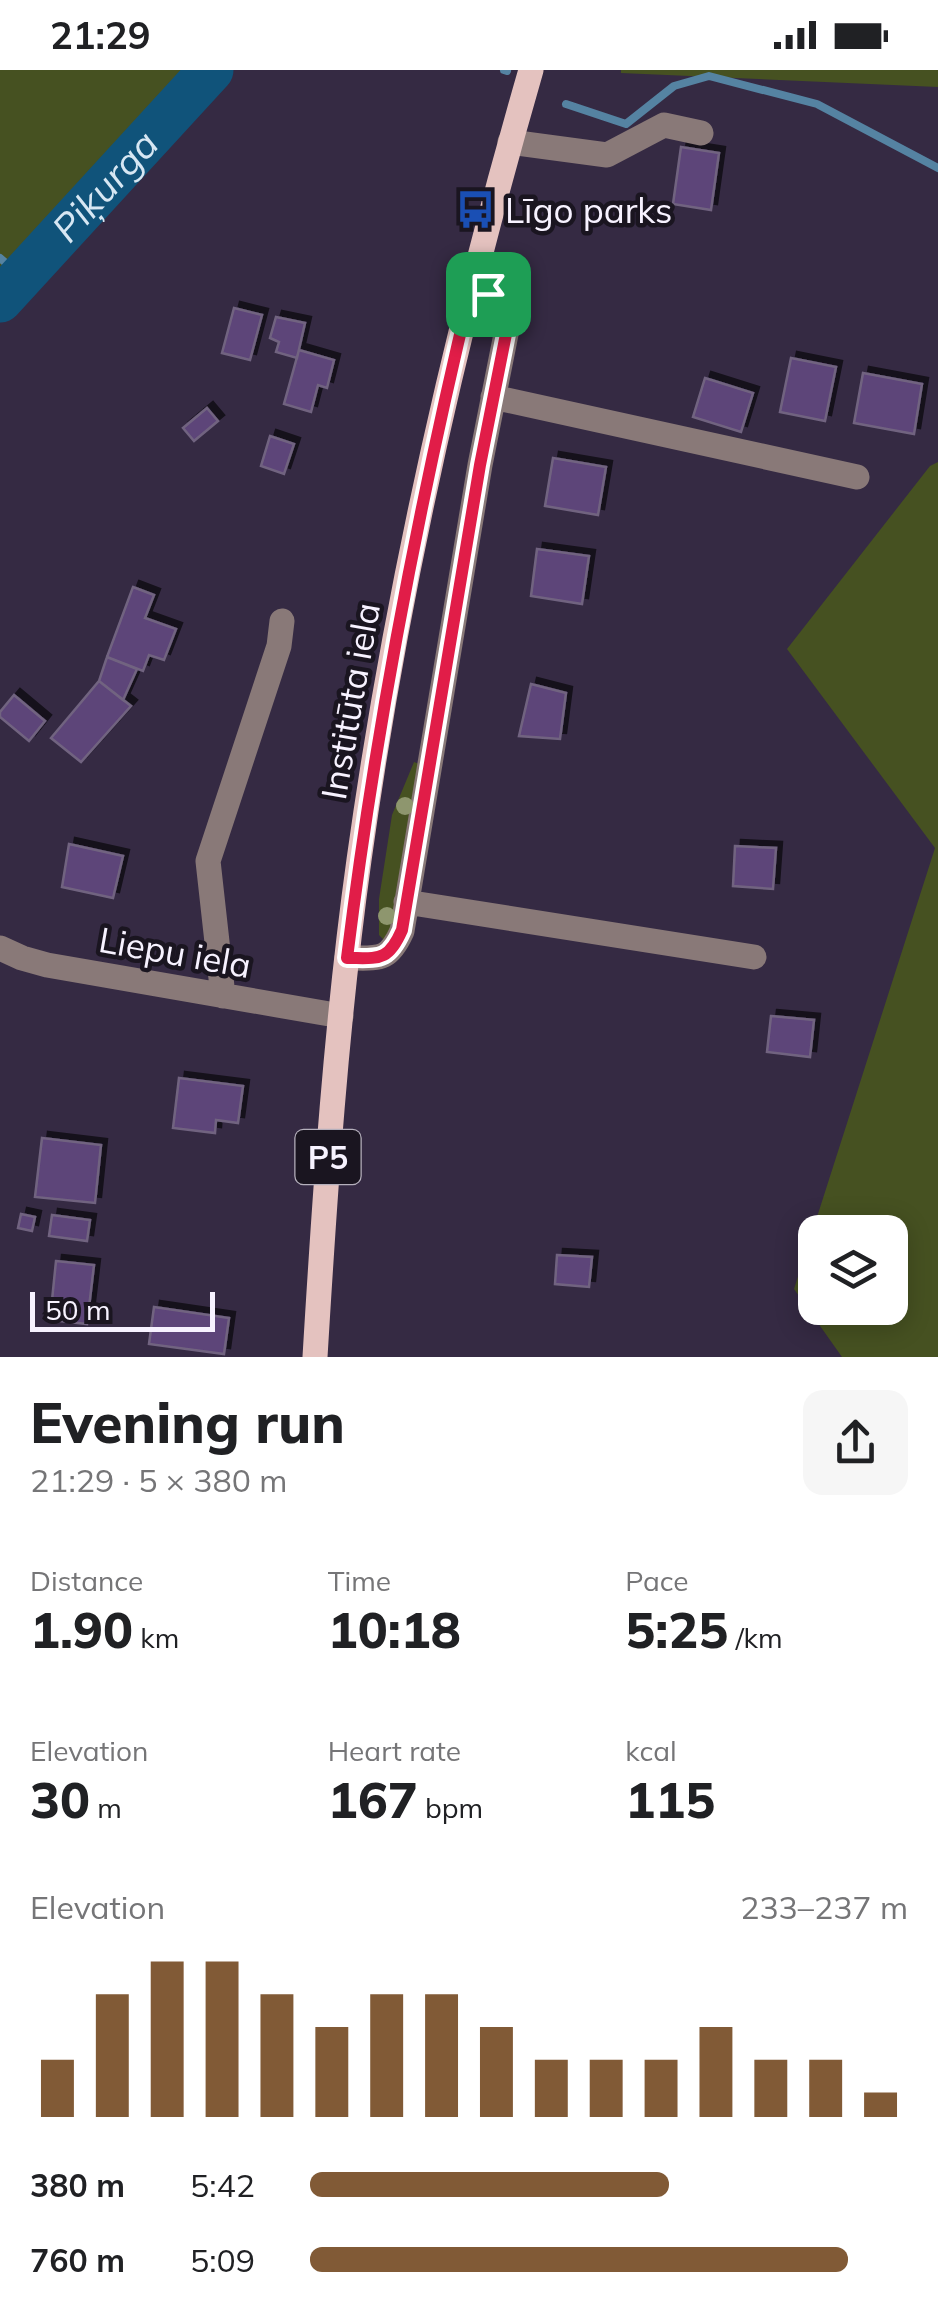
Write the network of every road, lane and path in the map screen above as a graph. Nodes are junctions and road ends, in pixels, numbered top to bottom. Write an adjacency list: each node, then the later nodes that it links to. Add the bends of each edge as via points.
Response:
1 (531, 70): 3 (main road, Institūta iela / P5)
2 (702, 133): 3 (street, via 664,126 607,156)
3 (510, 142): 4 (main road, Institūta iela / P5)
4 (471, 288): 5 (street, via 500,298 510,314); 11 (main road, Institūta iela / P5, via 407,577)
5 (492, 397): 6 (street); 8 (street)
6 (857, 477)
7 (282, 621): 12 (street, via 208,861)
8 (406, 902): 10 (street); 11 (street, via 402,930 385,957)
9 (0, 948): 12 (street, Liepu iela, via 48,964)
10 (754, 957)
11 (347, 958): 13 (main road, Institūta iela / P5)
12 (223, 996): 13 (street, Liepu iela)
13 (341, 1016): 14 (main road, Institūta iela / P5)
14 (315, 1357)

